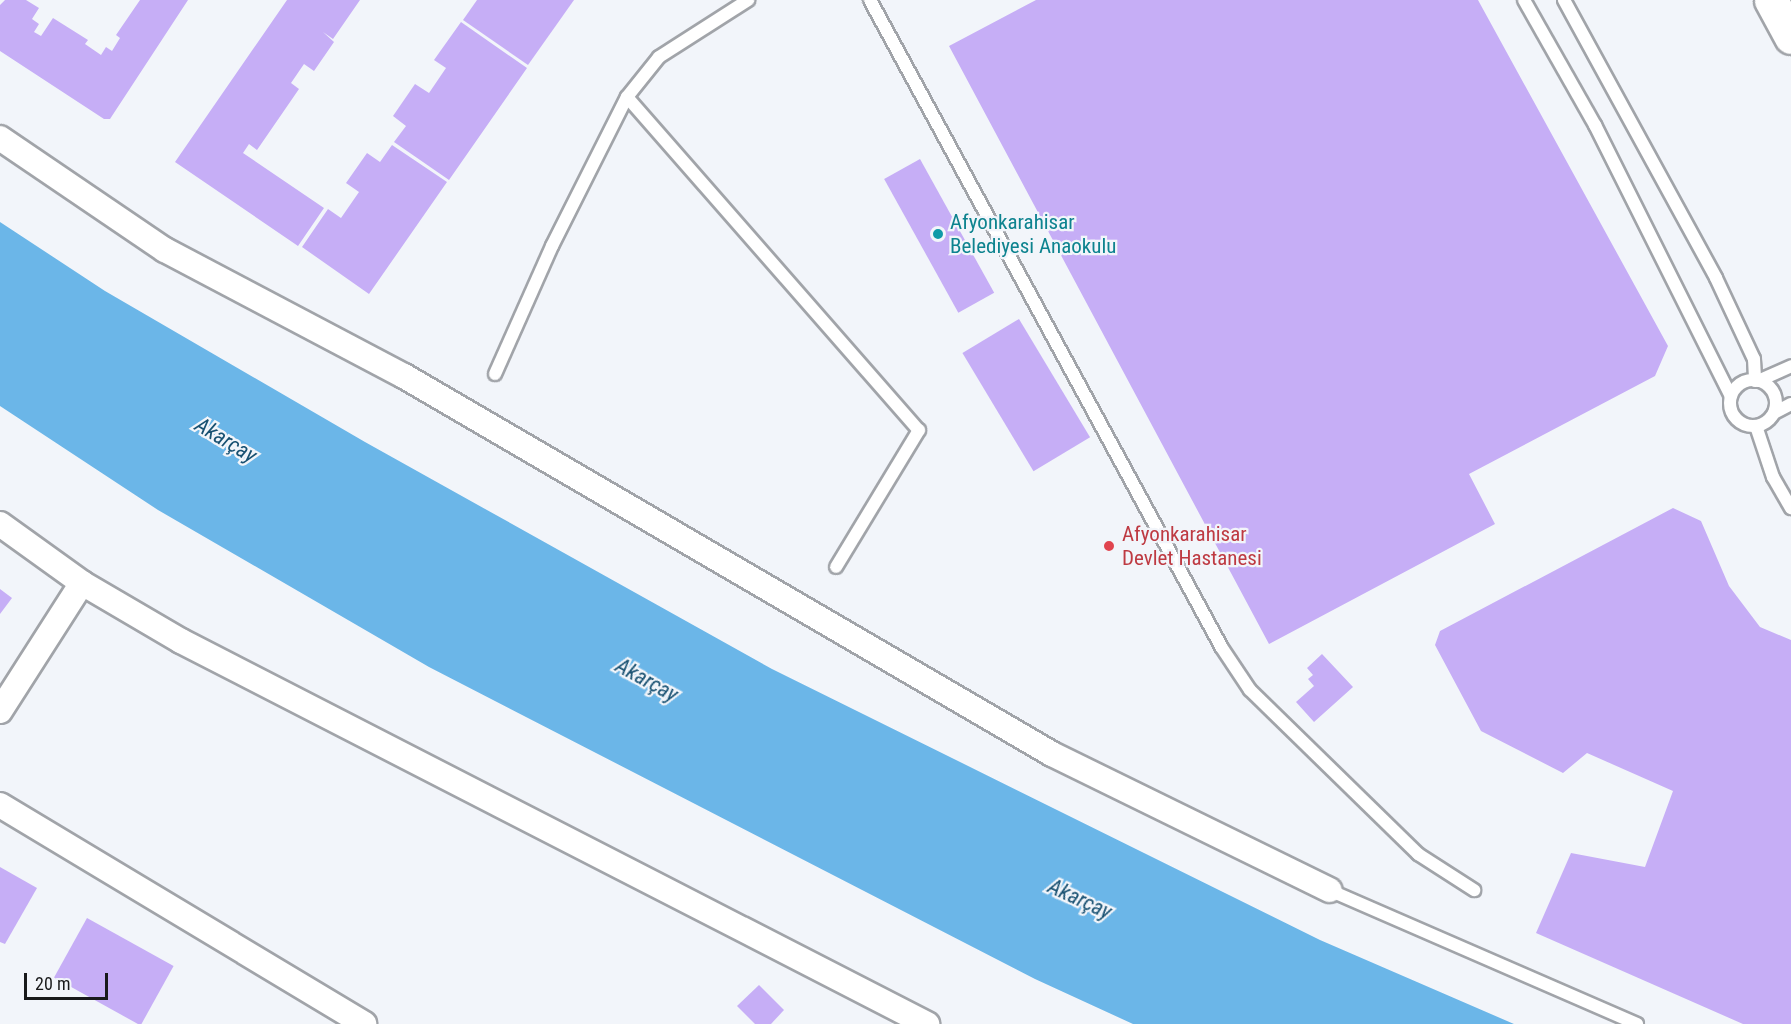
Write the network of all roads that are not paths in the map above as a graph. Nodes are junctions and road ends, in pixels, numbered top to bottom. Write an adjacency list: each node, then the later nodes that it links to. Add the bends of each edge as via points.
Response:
1 (748, 0): 7 (lane, via 659,57)
2 (870, 0): 23 (lane, via 1222,648 1250,690 1418,854)
3 (1524, 0): 12 (lane, via 1595,125)
4 (1564, 0): 11 (lane, via 1716,278 1754,359)
5 (1771, 0): 6 (main road)
6 (1791, 37)
7 (627, 97): 10 (lane, via 552,246); 18 (lane, via 919,430)
8 (0, 138): 22 (street, via 165,250 404,376 1052,754)
9 (1791, 366): 11 (lane)
10 (495, 374)
11 (1757, 381): 12 (lane, via 1742,384); 14 (lane, via 1772,390)
12 (1731, 396): 15 (lane, via 1735,418)
13 (1791, 404): 14 (lane)
14 (1774, 412): 15 (lane)
15 (1756, 426): 16 (lane, via 1773,477)
16 (1791, 508)
17 (0, 525): 19 (street)
18 (836, 567)
19 (82, 583): 20 (street); 25 (street, via 181,641)
20 (0, 711)
21 (0, 804): 24 (street)
22 (1329, 890): 26 (lane)
23 (1474, 890)
24 (364, 1024)
25 (927, 1024)
26 (1637, 1024)

